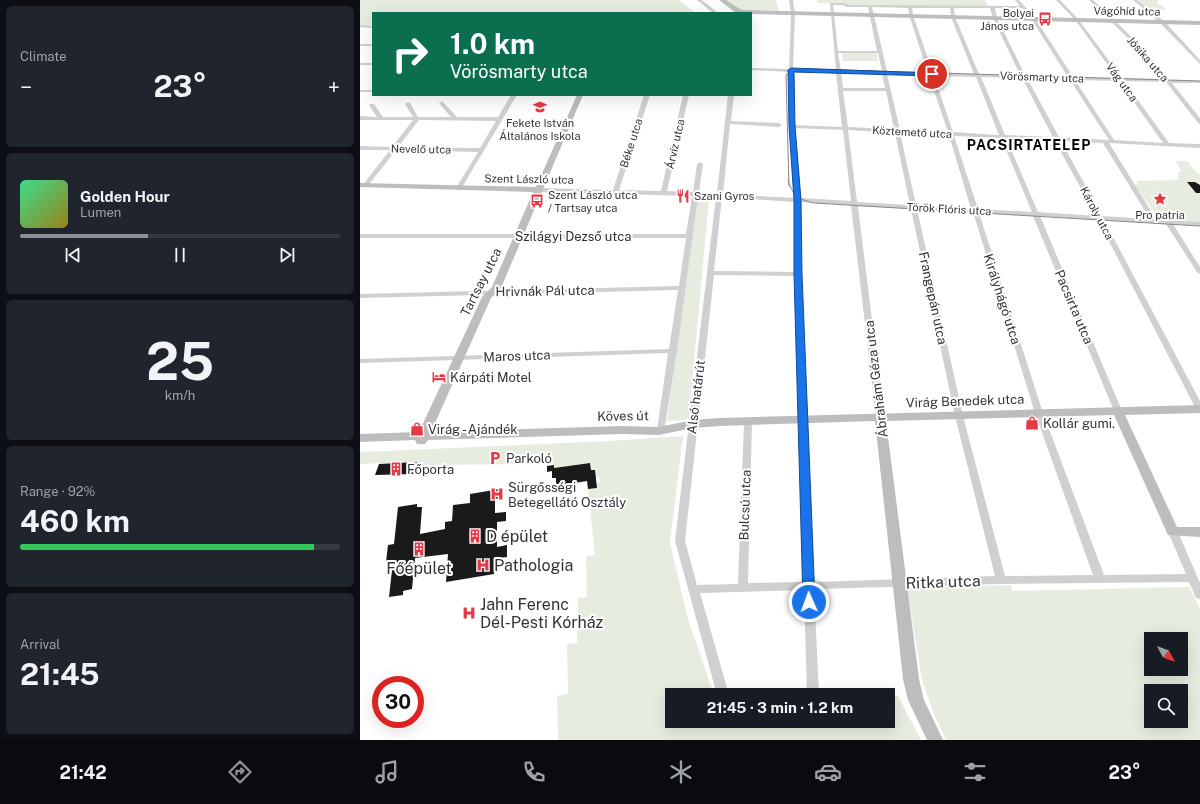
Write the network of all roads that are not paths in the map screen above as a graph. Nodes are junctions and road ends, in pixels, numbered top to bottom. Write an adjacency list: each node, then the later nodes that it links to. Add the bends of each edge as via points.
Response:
1 (699, 0): 13 (street)
2 (722, 0): 14 (street)
3 (791, 0): 16 (street)
4 (1017, 0): 12 (street)
5 (1058, 0): 23 (street, Vág utca)
6 (1091, 0): 24 (street, Jósika utca)
7 (1135, 0): 25 (street)
8 (870, 6): 10 (street); 17 (street, Ábrahám Géza utca, via 831,4); 18 (street, Frangepán utca)
9 (992, 6): 11 (street); 12 (street); 21 (street, Károly utca)
10 (910, 7): 11 (street); 19 (street, Királyhágó utca)
11 (952, 7): 20 (street, Pacsirta utca)
12 (1024, 7): 22 (street)
13 (715, 12)
14 (741, 12)
15 (752, 12): 16 (street, Vágóhíd utca)
16 (793, 13): 17 (street, Vágóhíd utca); 37 (street)
17 (832, 14): 18 (street, Vágóhíd utca); 31 (street, Ábrahám Géza utca)
18 (871, 15): 19 (street, Vágóhíd utca); 32 (street, Frangepán utca)
19 (912, 16): 20 (street, Vágóhíd utca); 40 (street, Királyhágó utca)
20 (953, 17): 21 (street, Vágóhíd utca); 41 (street, Pacsirta utca)
21 (995, 18): 22 (street, Vágóhíd utca); 42 (street, Károly utca)
22 (1034, 19): 23 (street, Vágóhíd utca); 43 (street)
23 (1077, 20): 24 (street, Vágóhíd utca); 44 (street, Vág utca)
24 (1115, 21): 25 (street, Vágóhíd utca); 45 (street, Jósika utca)
25 (1162, 22): 26 (street, Vágóhíd utca); 33 (street)
26 (1200, 23)
27 (360, 26): 28 (street)
28 (372, 27)
29 (360, 44): 30 (street)
30 (372, 45)
31 (836, 52): 32 (street); 38 (street, Ábrahám Géza utca)
32 (880, 52): 39 (street, Frangepán utca)
33 (1200, 63)
34 (360, 64): 35 (street)
35 (372, 64)
36 (752, 69): 37 (street)
37 (791, 70): 38 (street); 67 (street)
38 (838, 72): 39 (street, Vörösmarty utca); 48 (street, Ábrahám Géza utca)
39 (884, 73): 40 (street, Vörösmarty utca); 47 (street, Frangepán utca)
40 (932, 74): 41 (street, Vörösmarty utca); 70 (street, Királyhágó utca)
41 (977, 76): 42 (street, Vörösmarty utca); 71 (street, Pacsirta utca)
42 (1024, 77): 43 (street, Vörösmarty utca); 72 (street, Károly utca)
43 (1073, 78): 44 (street, Vörösmarty utca); 73 (street)
44 (1120, 80): 45 (street, Vörösmarty utca); 74 (street, Vág utca)
45 (1168, 81): 46 (street, Vörösmarty utca); 65 (street, Jósika utca)
46 (1200, 82)
47 (887, 89): 48 (street); 69 (street, Frangepán utca)
48 (840, 90): 68 (street, Ábrahám Géza utca)
49 (360, 91): 50 (street)
50 (372, 91)
51 (513, 96): 63 (street)
52 (580, 96): 82 (street, Tartsay utca)
53 (647, 96): 83 (street, Béke utca)
54 (686, 96): 84 (street, Árvíz utca)
55 (731, 96): 64 (street, Alsó határút)
56 (372, 104): 60 (street)
57 (408, 104): 61 (street)
58 (442, 104): 62 (street)
59 (360, 118): 60 (street)
60 (381, 118): 61 (street)
61 (417, 118): 62 (street); 77 (street)
62 (456, 119): 63 (street)
63 (500, 119): 78 (street)
64 (728, 122): 66 (street); 86 (street, Alsó határút)
65 (1200, 122)
66 (779, 125)
67 (792, 126): 68 (street, Köztemető utca); 87 (street)
68 (845, 129): 69 (street, Köztemető utca); 88 (street, Ábrahám Géza utca)
69 (897, 131): 70 (street, Köztemető utca); 89 (street, Frangepán utca)
70 (951, 134): 71 (street, Köztemető utca); 90 (street, Királyhágó utca)
71 (1003, 136): 72 (street, Köztemető utca); 91 (street, Pacsirta utca)
72 (1057, 138): 73 (street, Köztemető utca); 92 (street, Károly utca)
73 (1108, 141): 74 (street, Köztemető utca); 93 (street)
74 (1167, 144): 75 (street, Köztemető utca)
75 (1200, 146)
76 (360, 148): 77 (street, Nevelő utca)
77 (394, 148): 78 (street, Nevelő utca); 80 (street)
78 (482, 150): 81 (street)
79 (700, 164): 85 (street)
80 (363, 186): 81 (street, Szent László utca)
81 (459, 188): 82 (street, Szent László utca)
82 (539, 190): 83 (street, Szent László utca); 97 (street, Tartsay utca)
83 (616, 192): 84 (street, Szent László utca)
84 (664, 193): 85 (street, Szent László utca)
85 (696, 194): 86 (street, Török Flóris utca); 98 (street)
86 (720, 196): 87 (street, Török Flóris utca); 100 (street, Alsó határút)
87 (798, 200): 88 (street, Török Flóris utca); 101 (street)
88 (855, 204): 89 (street, Török Flóris utca); 112 (street, Ábrahám Géza utca)
89 (914, 207): 90 (street, Török Flóris utca); 111 (street, Frangepán utca)
90 (974, 211): 91 (street, Török Flóris utca); 110 (street, Királyhágó utca)
91 (1035, 214): 92 (street, Török Flóris utca); 109 (street, Pacsirta utca)
92 (1100, 218): 93 (street, Török Flóris utca); 108 (street, Károly utca)
93 (1154, 221): 94 (street, Török Flóris utca)
94 (1168, 222): 95 (street, Török Flóris utca); 99 (street)
95 (1200, 224)
96 (360, 236): 97 (street, Szilágyi Dezső utca)
97 (519, 236): 98 (street, Szilágyi Dezső utca); 103 (street, Tartsay utca)
98 (690, 236): 102 (street)
99 (1200, 272)
100 (711, 273): 101 (street); 115 (street, Alsó határút)
101 (798, 274): 113 (street)
102 (682, 288): 103 (street, Hrivnák Pál utca); 105 (street)
103 (492, 292): 104 (street, Hrivnák Pál utca); 106 (street, Tartsay utca, via 487,297)
104 (360, 296)
105 (673, 351): 106 (street, Maros utca); 116 (street)
106 (459, 358): 107 (street, Maros utca); 118 (street, Tartsay utca)
107 (360, 361)
108 (1200, 409): 109 (street, Virág Benedek utca)
109 (1118, 411): 110 (street, Virág Benedek utca); 120 (street, Pacsirta utca)
110 (1039, 413): 111 (street, Virág Benedek utca); 123 (street, Királyhágó utca)
111 (958, 416): 112 (street, Virág Benedek utca); 124 (street, Frangepán utca)
112 (880, 418): 113 (street, Virág Benedek utca); 125 (street, Ábrahám Géza utca)
113 (803, 420): 114 (street, Virág Benedek utca); 126 (street)
114 (748, 422): 115 (street, Virág Benedek utca); 127 (street, Bulcsú utca)
115 (693, 424): 116 (street, Virág Benedek utca); 128 (street, Alsó határút, via 680,541)
116 (660, 430): 118 (street, Köves út, via 651,434)
117 (360, 438): 118 (street, Köves út)
118 (421, 440): 119 (street, Köves út, via 406,444)
119 (360, 445)
120 (1173, 532): 121 (street); 122 (street, Pacsirta utca)
121 (1200, 532)
122 (1192, 578): 123 (street, Ritka utca); 129 (street, Pacsirta utca)
123 (1100, 579): 124 (street, Ritka utca)
124 (1000, 580): 125 (street, Ritka utca)
125 (900, 583): 126 (street, Ritka utca); 132 (street, Ábrahám Géza utca, via 916,700)
126 (809, 587): 127 (street, Ritka utca); 131 (street)
127 (743, 588): 128 (street, Ritka utca)
128 (694, 589): 130 (street, Alsó határút)
129 (1200, 595)
130 (721, 688)
131 (813, 688)
132 (935, 740)

